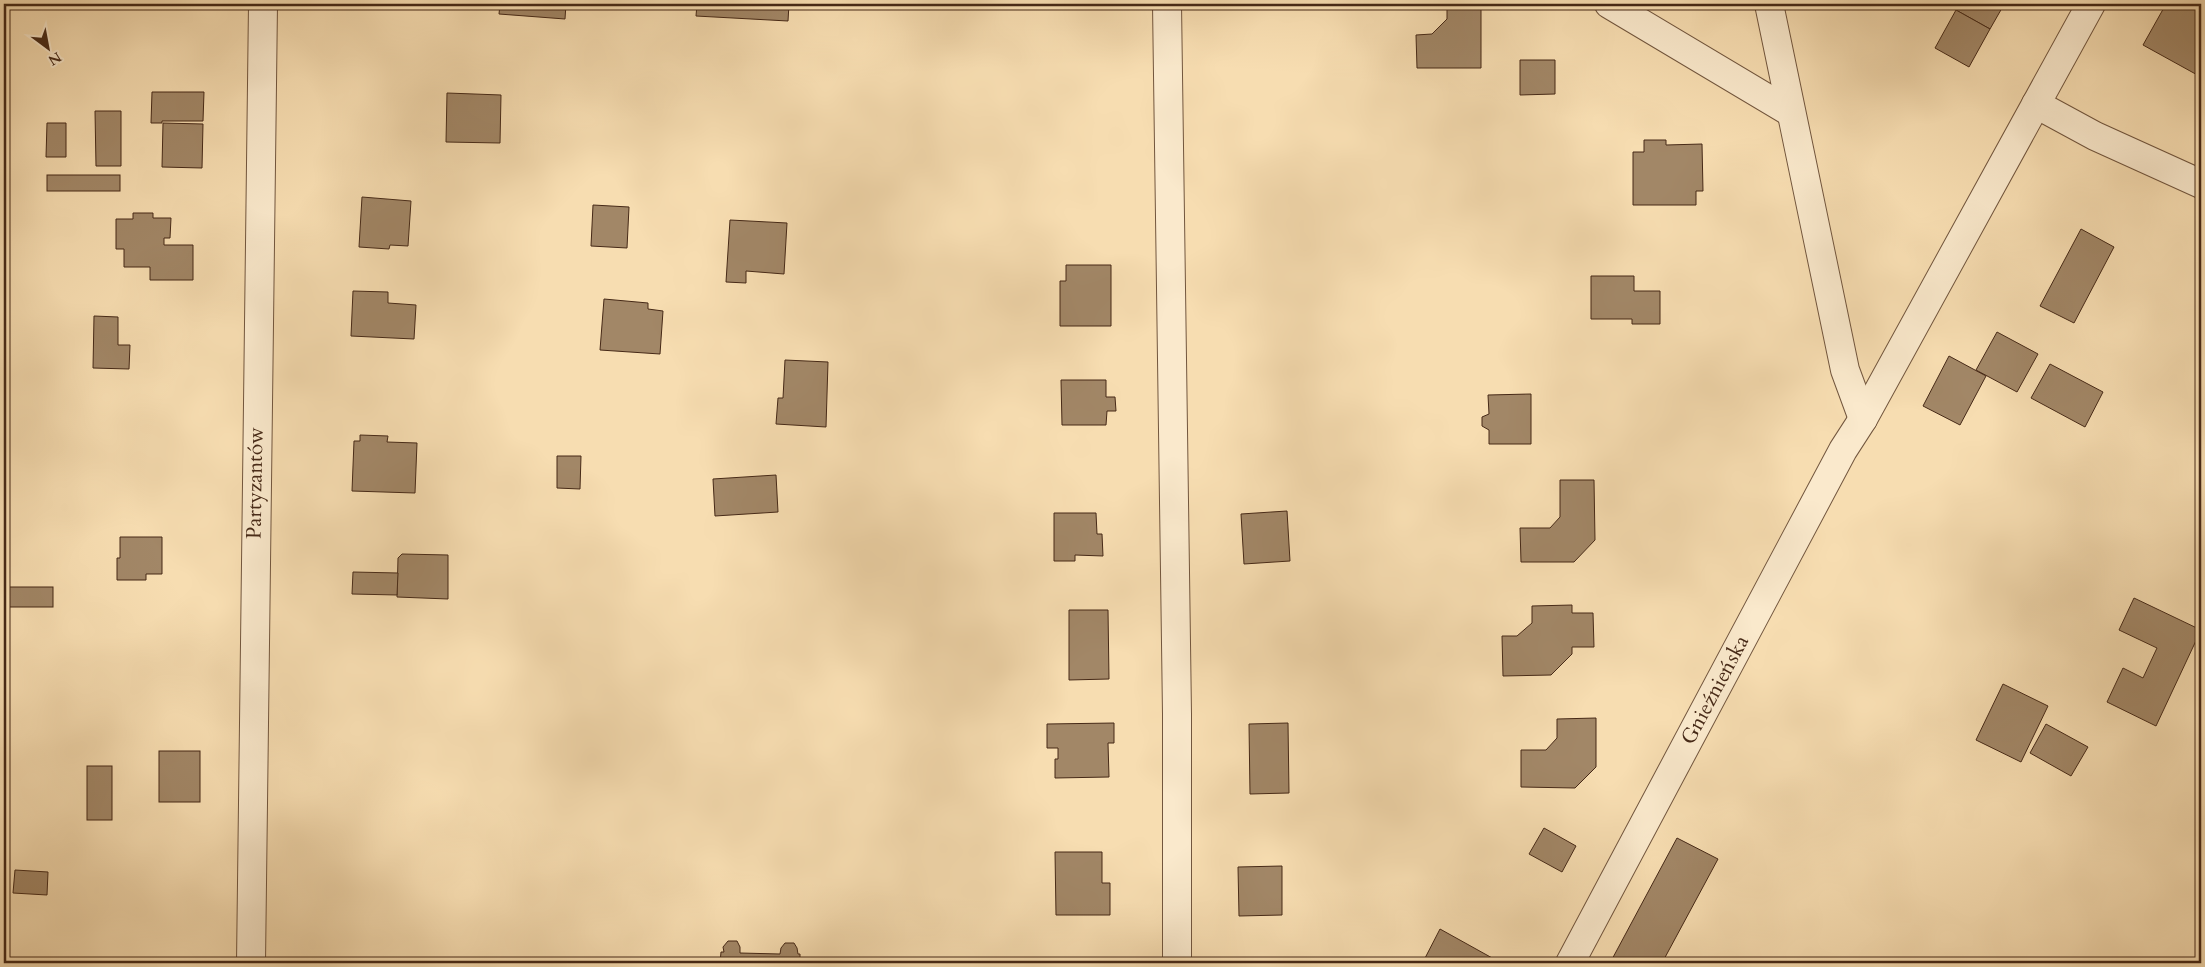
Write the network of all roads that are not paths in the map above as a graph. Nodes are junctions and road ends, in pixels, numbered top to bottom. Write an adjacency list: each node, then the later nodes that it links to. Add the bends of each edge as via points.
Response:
1 (263, 4): 10 (street, Partyzantów)
2 (1167, 4): 11 (street, via 1177,714)
3 (1609, 4): 7 (street)
4 (1769, 4): 7 (street)
5 (2091, 4): 6 (street, Gnieźnieńska)
6 (2036, 104): 8 (street, via 2095,136); 9 (street, Gnieźnieńska)
7 (1790, 112): 9 (street, via 1845,370)
8 (2201, 184)
9 (1862, 419): 12 (street, Gnieźnieńska)
10 (251, 963)
11 (1177, 963)
12 (1570, 963)

